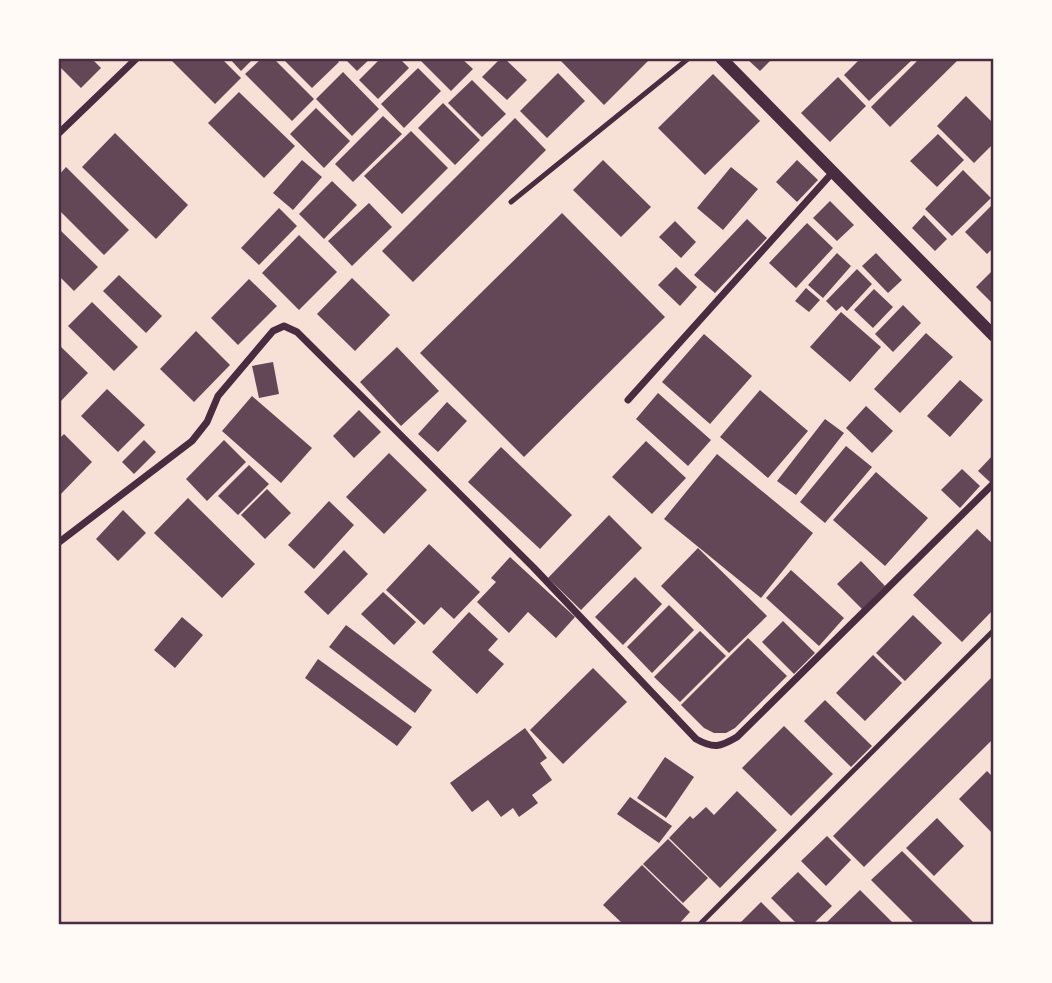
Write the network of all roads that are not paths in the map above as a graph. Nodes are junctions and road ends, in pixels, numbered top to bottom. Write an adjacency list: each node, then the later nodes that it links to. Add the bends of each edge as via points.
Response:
1 (137, 58): 4 (street)
2 (689, 58): 6 (lane)
3 (721, 58): 5 (street)
4 (58, 134)
5 (833, 172): 7 (street); 8 (street)
6 (511, 202)
7 (994, 335)
8 (628, 400)
9 (994, 484): 10 (street, via 737,737 710,747 696,739 534,568 297,332 284,326 273,331 218,396 192,441)
10 (58, 543)
11 (994, 630): 12 (lane)
12 (699, 925)

